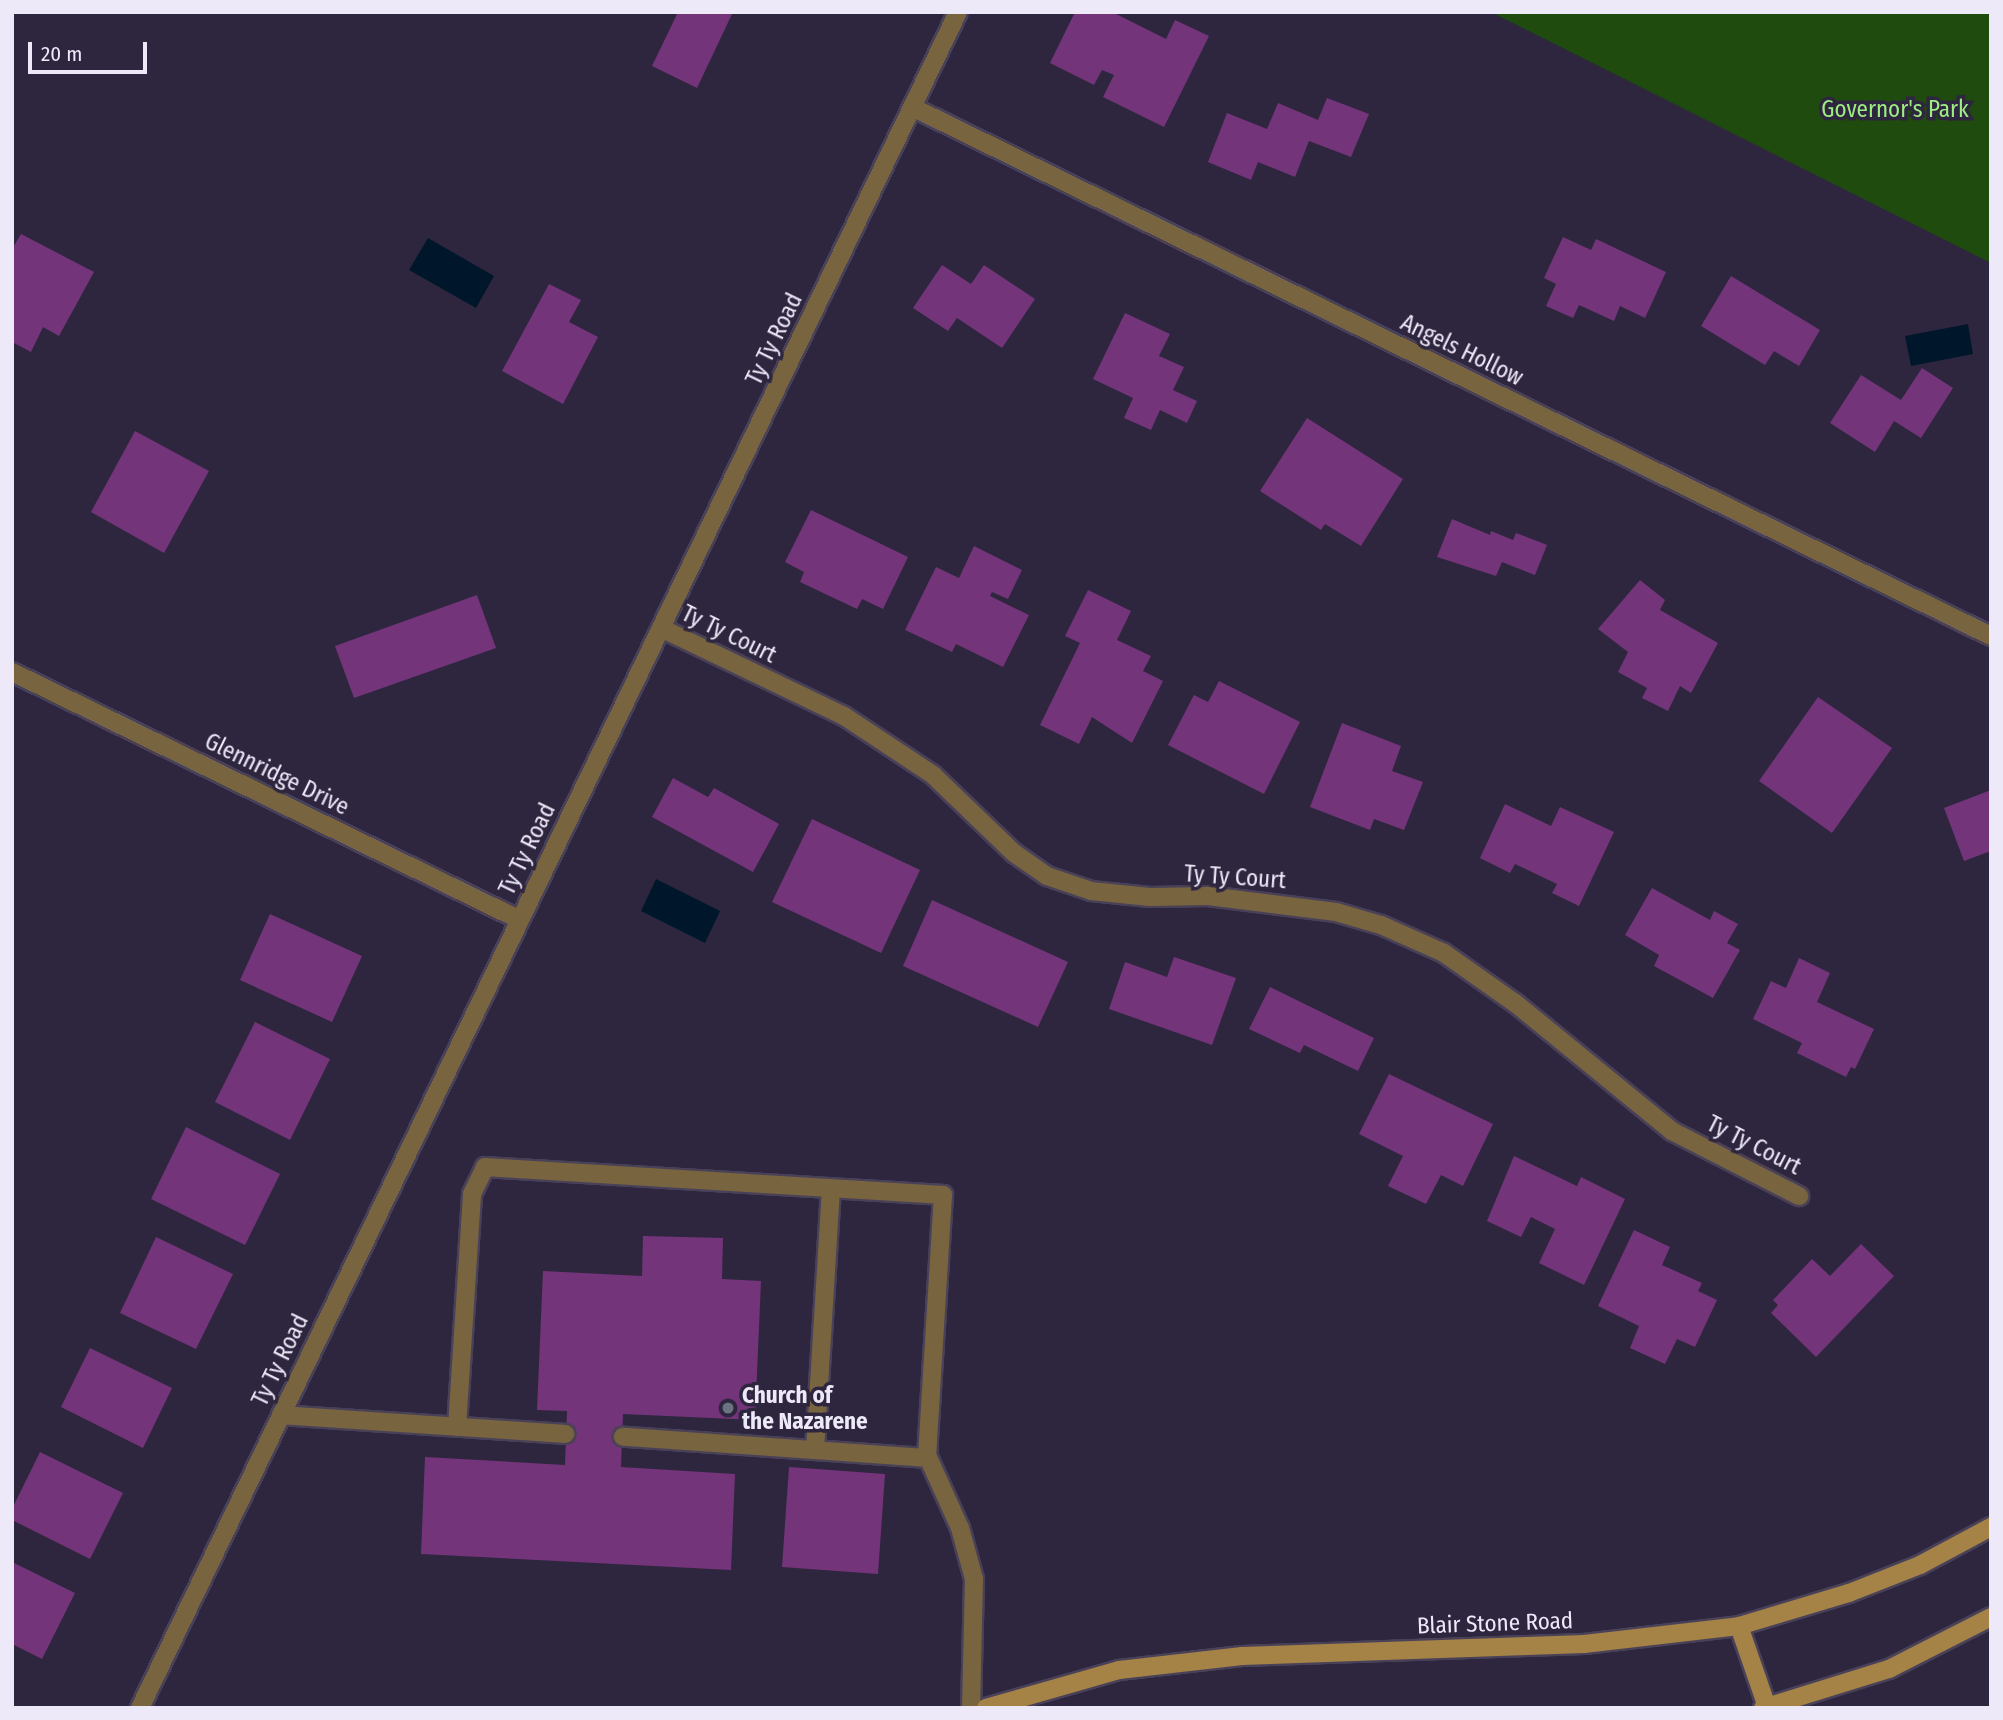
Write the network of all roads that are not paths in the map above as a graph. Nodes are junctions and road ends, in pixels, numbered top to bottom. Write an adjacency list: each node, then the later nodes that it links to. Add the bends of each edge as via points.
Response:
1 (958, 12): 2 (street, Ty Ty Road)
2 (912, 107): 3 (street, Ty Ty Road); 4 (street, Angels Hollow)
3 (661, 628): 6 (street, Ty Ty Road); 8 (street, Ty Ty Court, via 844,716 933,775 1014,853 1046,876 1091,891 1255,900 1336,912 1381,925 1444,953 1515,1003 1672,1131)
4 (1991, 636)
5 (12, 672): 6 (street, Glennridge Drive)
6 (520, 920): 9 (street, Ty Ty Road)
7 (831, 1188): 10 (street, via 485,1167 472,1194); 13 (street); 14 (street, via 943,1195)
8 (1799, 1196)
9 (281, 1415): 10 (street); 19 (street, Ty Ty Road)
10 (457, 1427): 11 (street)
11 (565, 1434)
12 (623, 1437): 13 (street)
13 (814, 1450): 14 (street)
14 (927, 1455): 20 (street, via 960,1528 974,1579)
15 (1991, 1527): 17 (main road, Blair Stone Road, via 1920,1564 1849,1593)
16 (1991, 1617): 18 (main road, via 1889,1669)
17 (1739, 1626): 18 (main road); 21 (main road, Blair Stone Road, via 1584,1644 1242,1656 1119,1670)
18 (1765, 1707)
19 (140, 1708)
20 (971, 1708)
21 (986, 1708)

